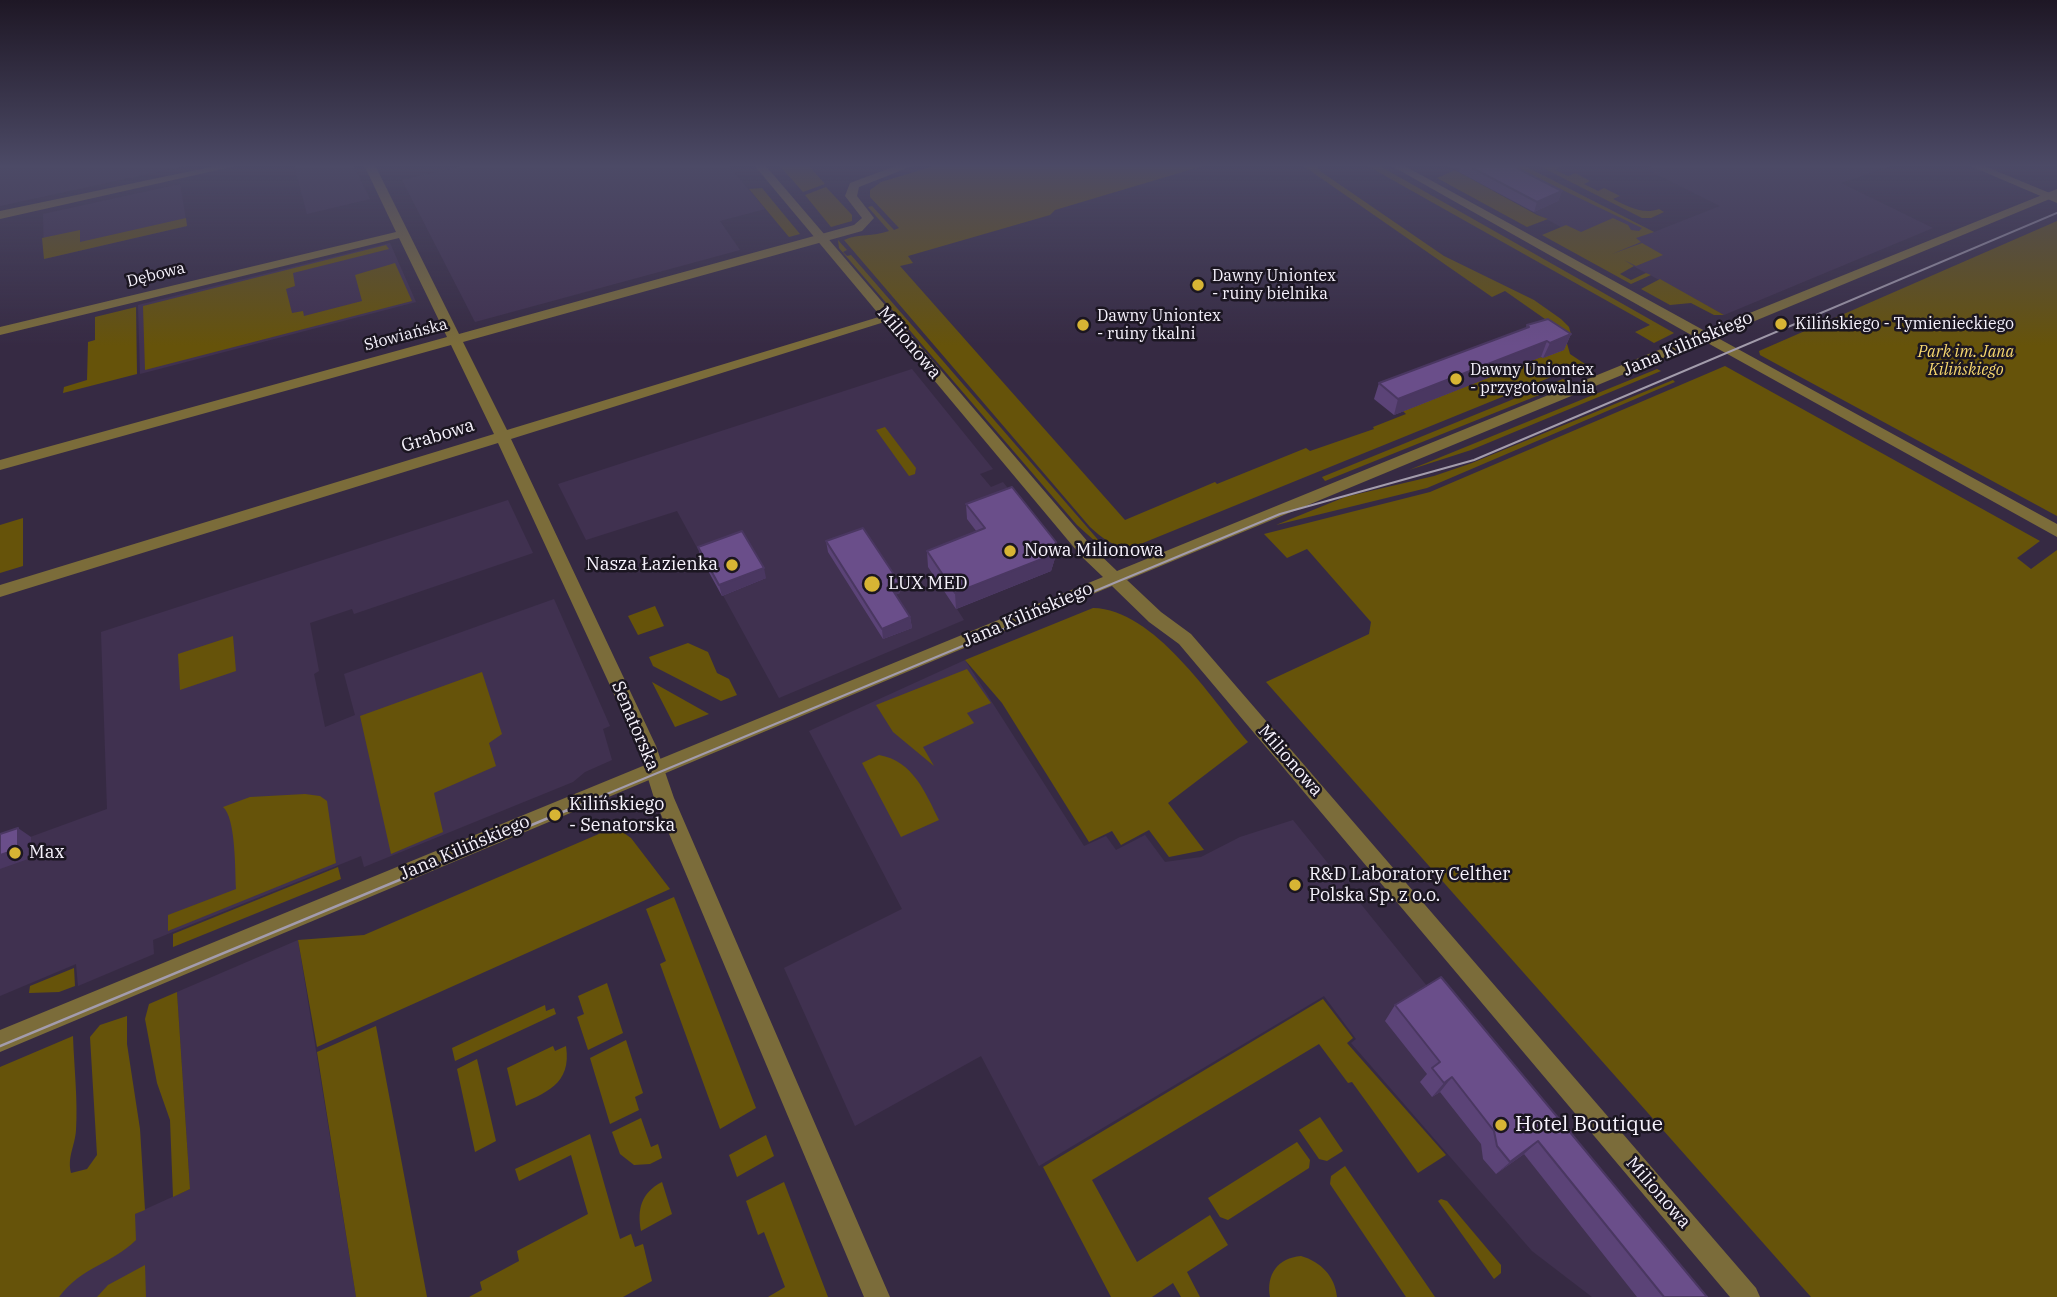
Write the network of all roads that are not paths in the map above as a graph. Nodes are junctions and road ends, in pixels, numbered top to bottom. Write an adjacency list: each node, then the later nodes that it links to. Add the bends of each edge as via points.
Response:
1 (398, 226): 6 (street, Senatorska)
2 (810, 226): 7 (street, Milionowa)
3 (862, 226): 7 (street)
4 (1504, 226): 10 (street)
5 (1982, 226): 10 (street, Jana Kilińskiego)
6 (402, 234): 9 (street, Dębowa); 11 (street, Senatorska)
7 (821, 239): 8 (street, Milionowa); 11 (street, Słowiańska)
8 (887, 319): 12 (street, Grabowa); 15 (street, Milionowa)
9 (0, 331)
10 (1706, 337): 14 (street); 15 (street, Jana Kilińskiego)
11 (455, 340): 12 (street, Senatorska); 13 (street, Słowiańska)
12 (503, 437): 16 (street, Grabowa); 17 (street, Senatorska)
13 (0, 466)
14 (2057, 531)
15 (1114, 579): 17 (street, Jana Kilińskiego); 20 (street, Milionowa, via 1185,639)
16 (0, 591)
17 (655, 769): 18 (street, Jana Kilińskiego); 19 (street, Senatorska)
18 (0, 1041)
19 (877, 1297)
20 (1747, 1297)

